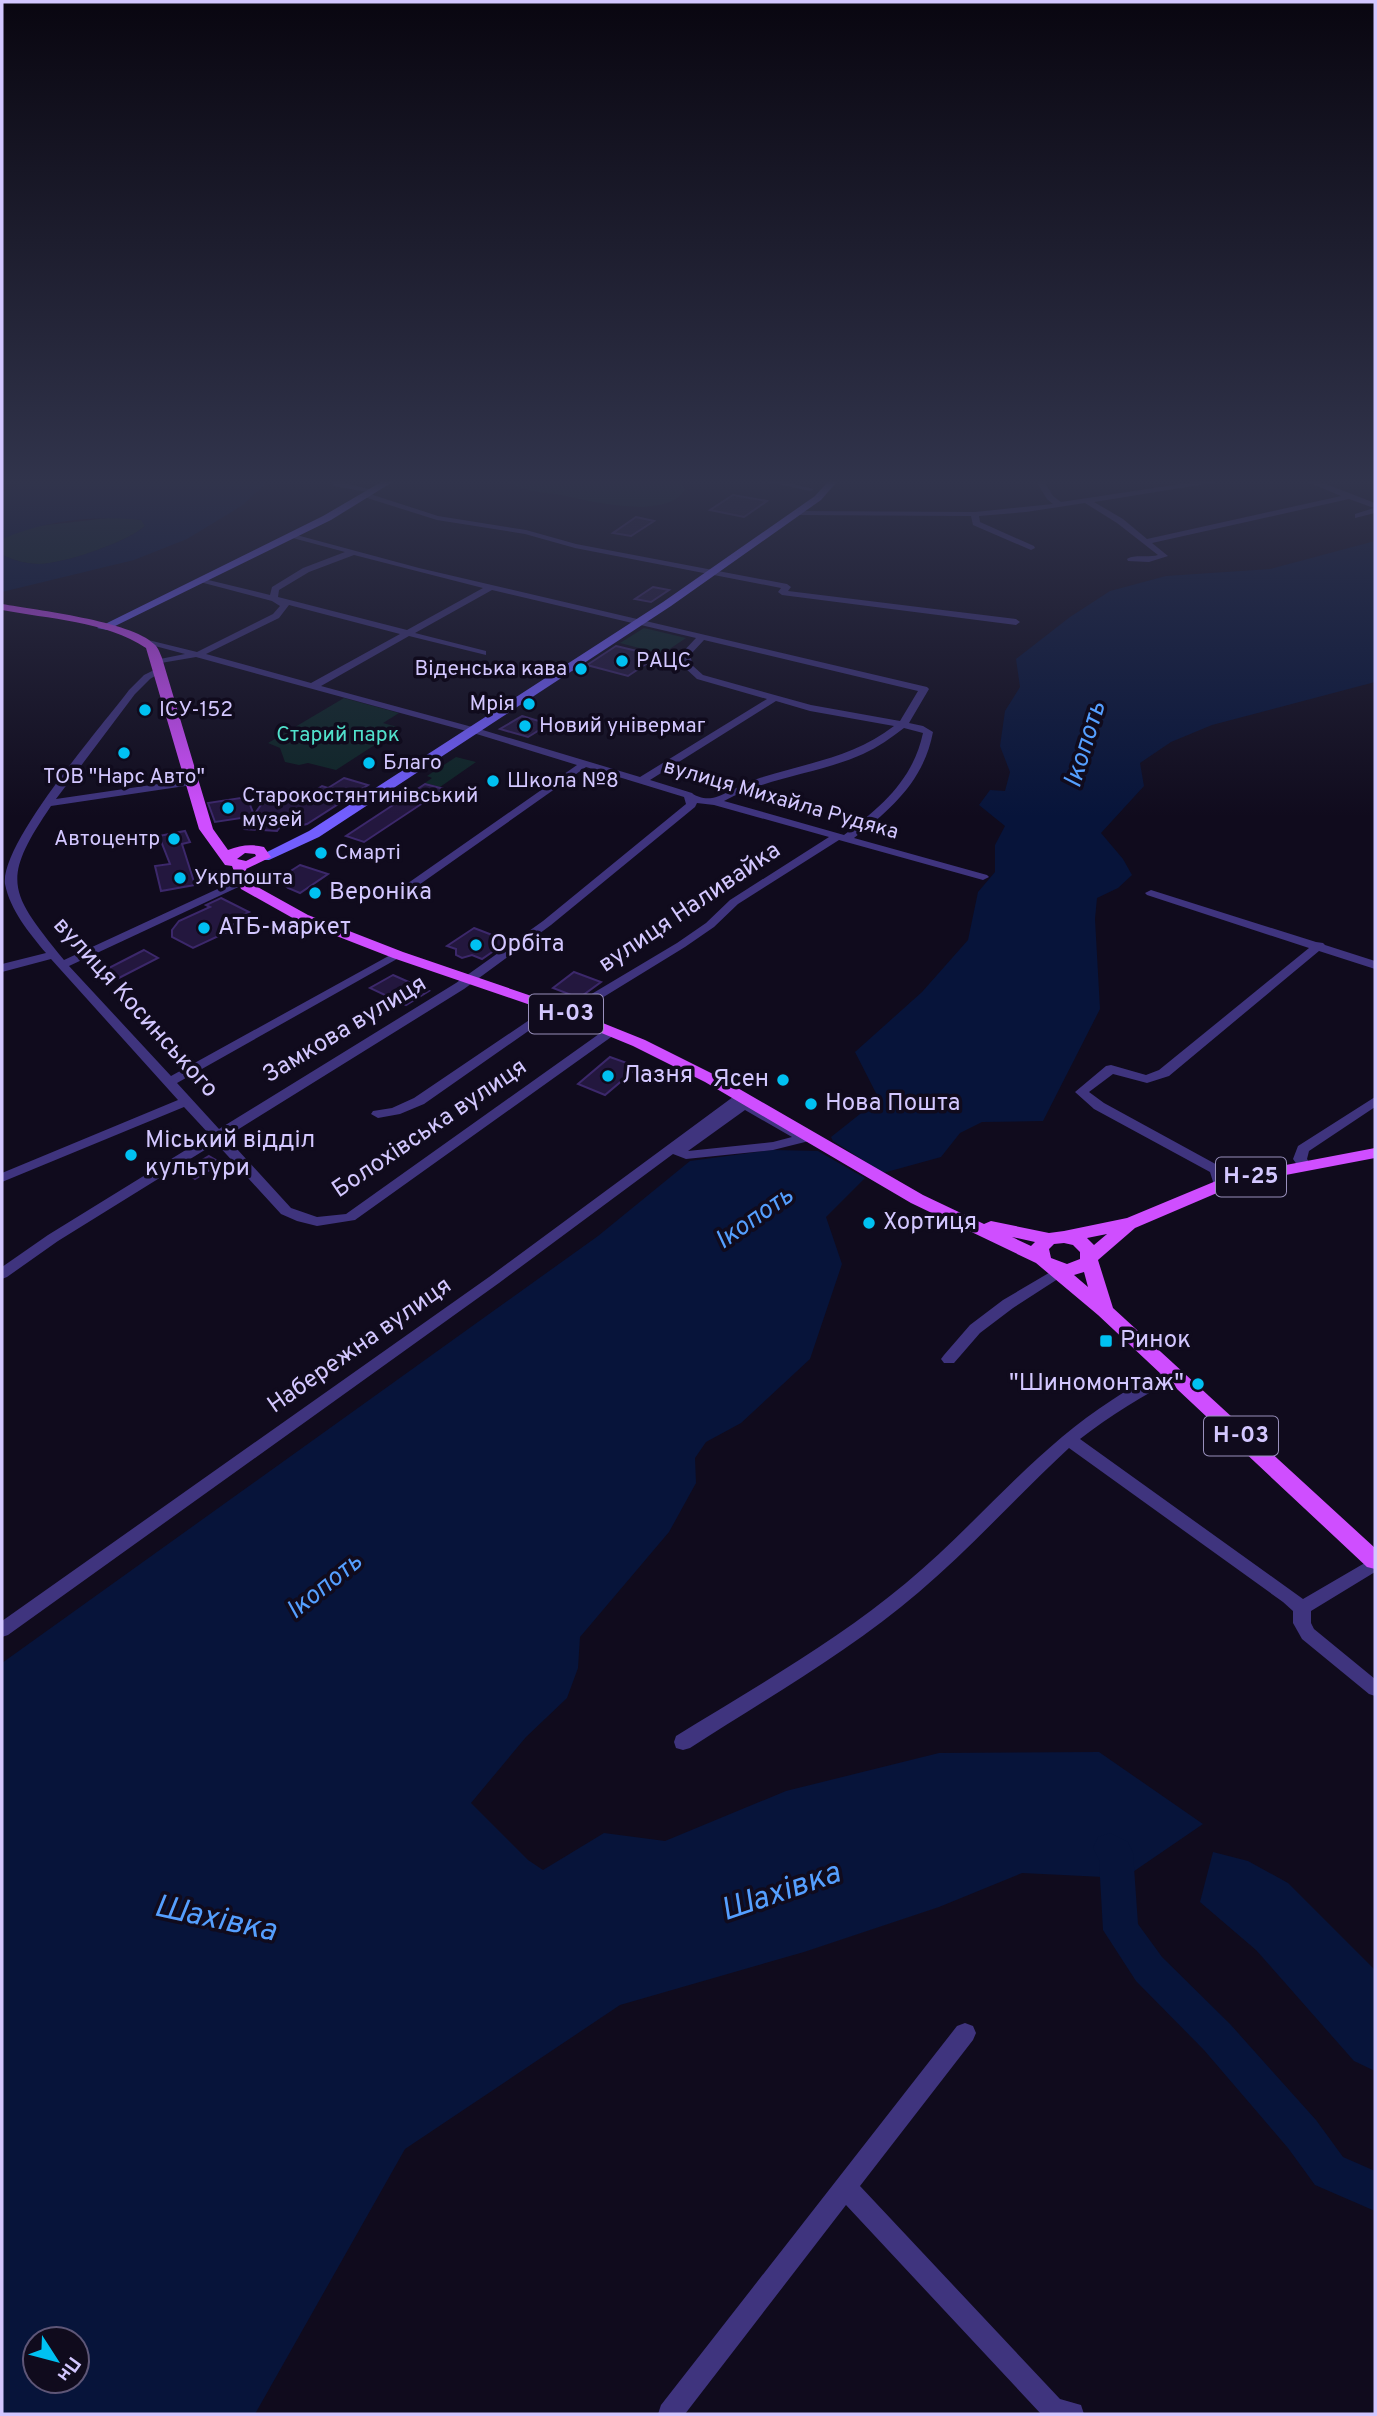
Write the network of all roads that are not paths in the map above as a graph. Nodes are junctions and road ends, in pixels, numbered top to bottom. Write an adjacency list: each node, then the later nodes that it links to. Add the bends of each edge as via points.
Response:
1 (181, 591): 12 (main road)
2 (241, 591): 8 (street)
3 (275, 591): 8 (street, via 274,598)
4 (484, 591): 13 (street)
5 (507, 591): 10 (street)
6 (686, 591): 10 (main road)
7 (784, 591): 11 (street)
8 (281, 602): 13 (street); 17 (street, via 284,609 276,615)
9 (2, 607): 12 (main road, вулиця Михайла Рудяка)
10 (640, 622): 14 (street); 22 (main road)
11 (1016, 622)
12 (103, 628): 15 (main road, вулиця Михайла Рудяка)
13 (405, 634): 16 (street); 19 (street)
14 (702, 637): 20 (street, via 685,655 700,677); 21 (street, via 924,689)
15 (143, 640): 17 (street, вулиця Михайла Рудяка); 18 (main road, via 153,650)
16 (483, 653)
17 (200, 654): 18 (street); 19 (street, вулиця Михайла Рудяка)
18 (158, 667): 25 (main road); 28 (street, via 132,692)
19 (313, 686): 22 (street, вулиця Михайла Рудяка)
20 (773, 699): 21 (street); 24 (street)
21 (902, 725): 27 (street, via 867,748 795,774 760,780); 31 (street, вулиця Наливайка, via 928,733 926,748 897,798)
22 (473, 730): 23 (street, вулиця Михайла Рудяка); 30 (main road)
23 (586, 763): 24 (street, вулиця Михайла Рудяка); 39 (street)
24 (643, 780): 26 (street, вулиця Михайла Рудяка)
25 (192, 782): 28 (street); 29 (main road)
26 (692, 799): 27 (street, вулиця Михайла Рудяка); 45 (street, Замкова вулиця, via 691,805 547,923)
27 (715, 802): 31 (street, вулиця Михайла Рудяка)
28 (50, 803): 35 (street)
29 (205, 829): 32 (main road); 34 (main road)
30 (307, 838): 32 (main road); 33 (main road)
31 (841, 838): 36 (street, вулиця Михайла Рудяка); 46 (street, вулиця Наливайка, via 734,902 681,946)
32 (249, 848): 33 (main road, via 262,852); 34 (main road, via 234,852 229,857)
33 (263, 859): 34 (main road, via 254,864); 37 (main road)
34 (234, 863): 37 (main road)
35 (7, 874): 42 (street, вулиця Косинського, via 36,933)
36 (983, 877)
37 (243, 881): 41 (main road, Н-03, via 262,897 303,918); 42 (street)
38 (1151, 893): 40 (street)
39 (395, 897)
40 (1319, 945): 43 (street); 58 (street, via 1164,1073 1147,1079 1111,1069 1081,1092 1216,1170)
41 (398, 955): 45 (main road, Н-03); 48 (street)
42 (58, 960): 44 (street); 48 (street, вулиця Косинського)
43 (1375, 965)
44 (2, 968)
45 (471, 978): 46 (main road, Н-03); 53 (street, Замкова вулиця)
46 (560, 1011): 47 (main road, Н-03); 52 (street, вулиця Наливайка, via 419,1101)
47 (610, 1032): 49 (main road, Н-03); 60 (street, Болохівська вулиця, via 350,1217 323,1223)
48 (170, 1082): 50 (street, вулиця Косинського)
49 (742, 1097): 59 (main road, Н-03); 72 (street, Набережна вулиця, via 494,1280)
50 (187, 1101): 53 (street, вулиця Косинського); 57 (street)
51 (1375, 1101): 56 (street, via 1303,1149 1300,1159)
52 (378, 1114)
53 (218, 1136): 60 (street, вулиця Косинського, via 286,1211); 65 (street, Замкова вулиця)
54 (678, 1150): 54 (street, via 687,1155 804,1138 745,1104)
55 (1375, 1153): 56 (main road, Н-25)
56 (1305, 1166): 58 (main road, Н-25)
57 (2, 1178)
58 (1222, 1185): 61 (main road, Н-25)
59 (960, 1220): 62 (main road, Н-03); 64 (main road, Н-03)
60 (303, 1221)
61 (1132, 1223): 62 (main road, Н-25); 63 (main road, Н-25)
62 (1056, 1238): 63 (main road, Н-03, via 1086,1245); 64 (main road, via 1040,1247)
63 (1090, 1258): 64 (main road, Н-03, via 1085,1266 1070,1270); 66 (main road, Н-03)
64 (1051, 1266): 66 (main road, Н-03); 67 (street, via 975,1329)
65 (2, 1274)
66 (1105, 1311): 68 (main road, Н-03)
67 (949, 1359)
68 (1173, 1374): 69 (street, via 1141,1387); 70 (main road, Н-03)
69 (1069, 1440): 71 (street); 74 (street, via 904,1594 844,1639)
70 (1375, 1563): 71 (street)
71 (1302, 1608): 73 (street, via 1308,1634)
72 (2, 1630)
73 (1375, 1689)
74 (683, 1742)
75 (965, 2033): 76 (street)
76 (847, 2189): 77 (street); 78 (street, via 1053,2409)
77 (670, 2414)
78 (1072, 2414)

